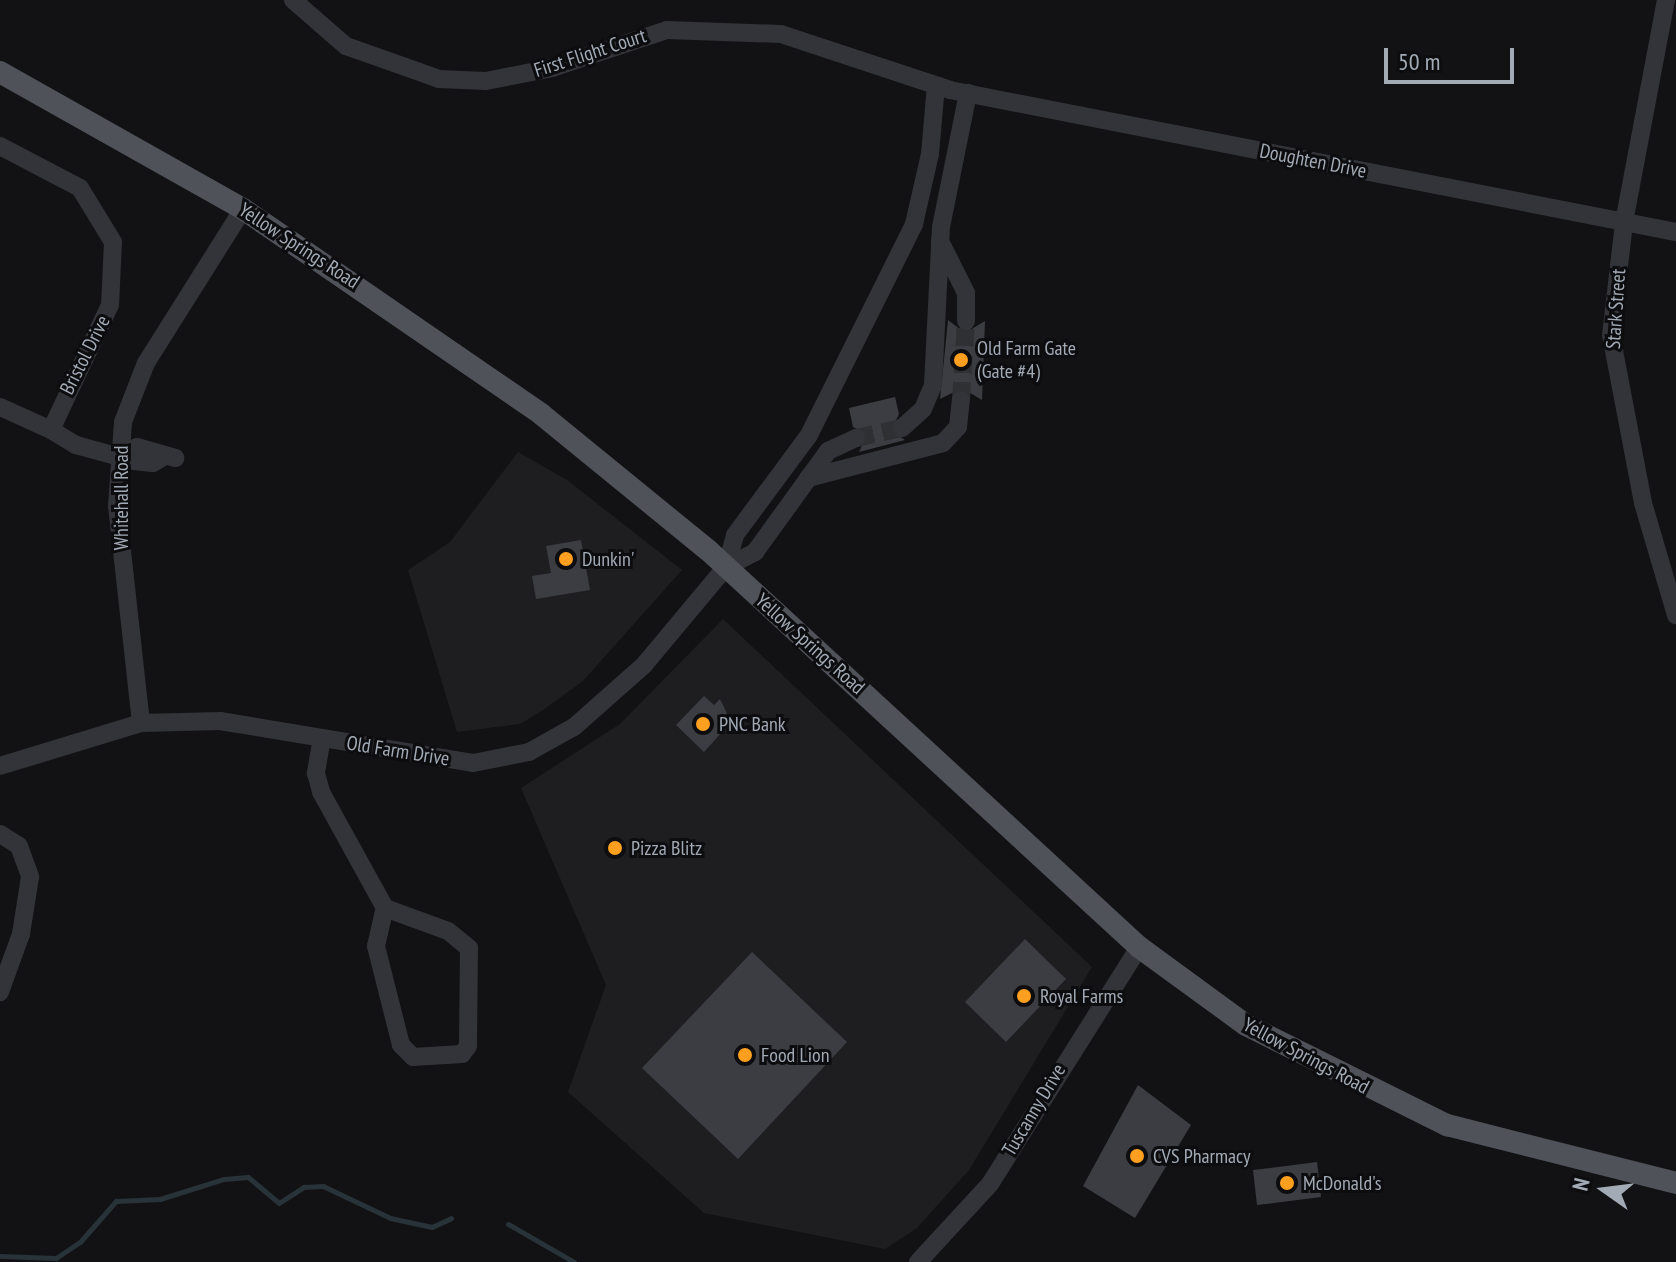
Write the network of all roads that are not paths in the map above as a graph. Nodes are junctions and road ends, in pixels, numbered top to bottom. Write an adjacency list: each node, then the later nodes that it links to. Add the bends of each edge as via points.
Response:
1 (293, 0): 4 (street, First Flight Court, via 346,46 439,79 509,78 635,36 729,28 781,34)
2 (1666, 0): 7 (street, Stark Street)
3 (0, 72): 6 (main road, Yellow Springs Road)
4 (951, 90): 7 (street, Doughten Drive); 9 (street); 19 (street, via 914,224 885,291 809,435 735,535)
5 (0, 146): 14 (street, Bristol Drive, via 80,188 113,242 110,305)
6 (243, 209): 16 (street, Whitehall Road, via 146,363); 19 (main road, Yellow Springs Road, via 541,414)
7 (1624, 223): 8 (street, Doughten Drive); 20 (street, Stark Street, via 1611,335 1613,371)
8 (1676, 232)
9 (940, 241): 10 (street, via 966,293); 13 (street, via 933,385 923,409)
10 (966, 321)
11 (961, 400): 18 (street, via 958,427 943,443)
12 (0, 407): 14 (street)
13 (902, 428)
14 (51, 430): 16 (street, via 76,445)
15 (856, 438): 18 (street, via 828,451)
16 (118, 454): 17 (street, via 153,463); 21 (street, Whitehall Road, via 120,547)
17 (169, 457)
18 (808, 478): 19 (street, via 755,552)
19 (726, 567): 22 (street, Old Farm Drive, via 644,665 552,742 503,761 473,763); 26 (main road, Yellow Springs Road)
20 (1676, 615)
21 (141, 723): 22 (street, Old Farm Drive, via 220,721); 23 (street, Old Farm Drive)
22 (322, 738): 25 (street, via 316,773 321,792)
23 (0, 766)
24 (0, 834): 27 (street, via 19,846 30,877 21,934)
25 (385, 908): 25 (street, via 448,931 469,948 468,1046 462,1054 413,1057 401,1045 376,946)
26 (1139, 947): 28 (main road, Yellow Springs Road, via 1246,1025 1363,1088 1447,1125 1630,1176); 29 (street, Tuscanny Drive, via 990,1184)
27 (0, 992)
28 (1676, 1183)
29 (918, 1262)

